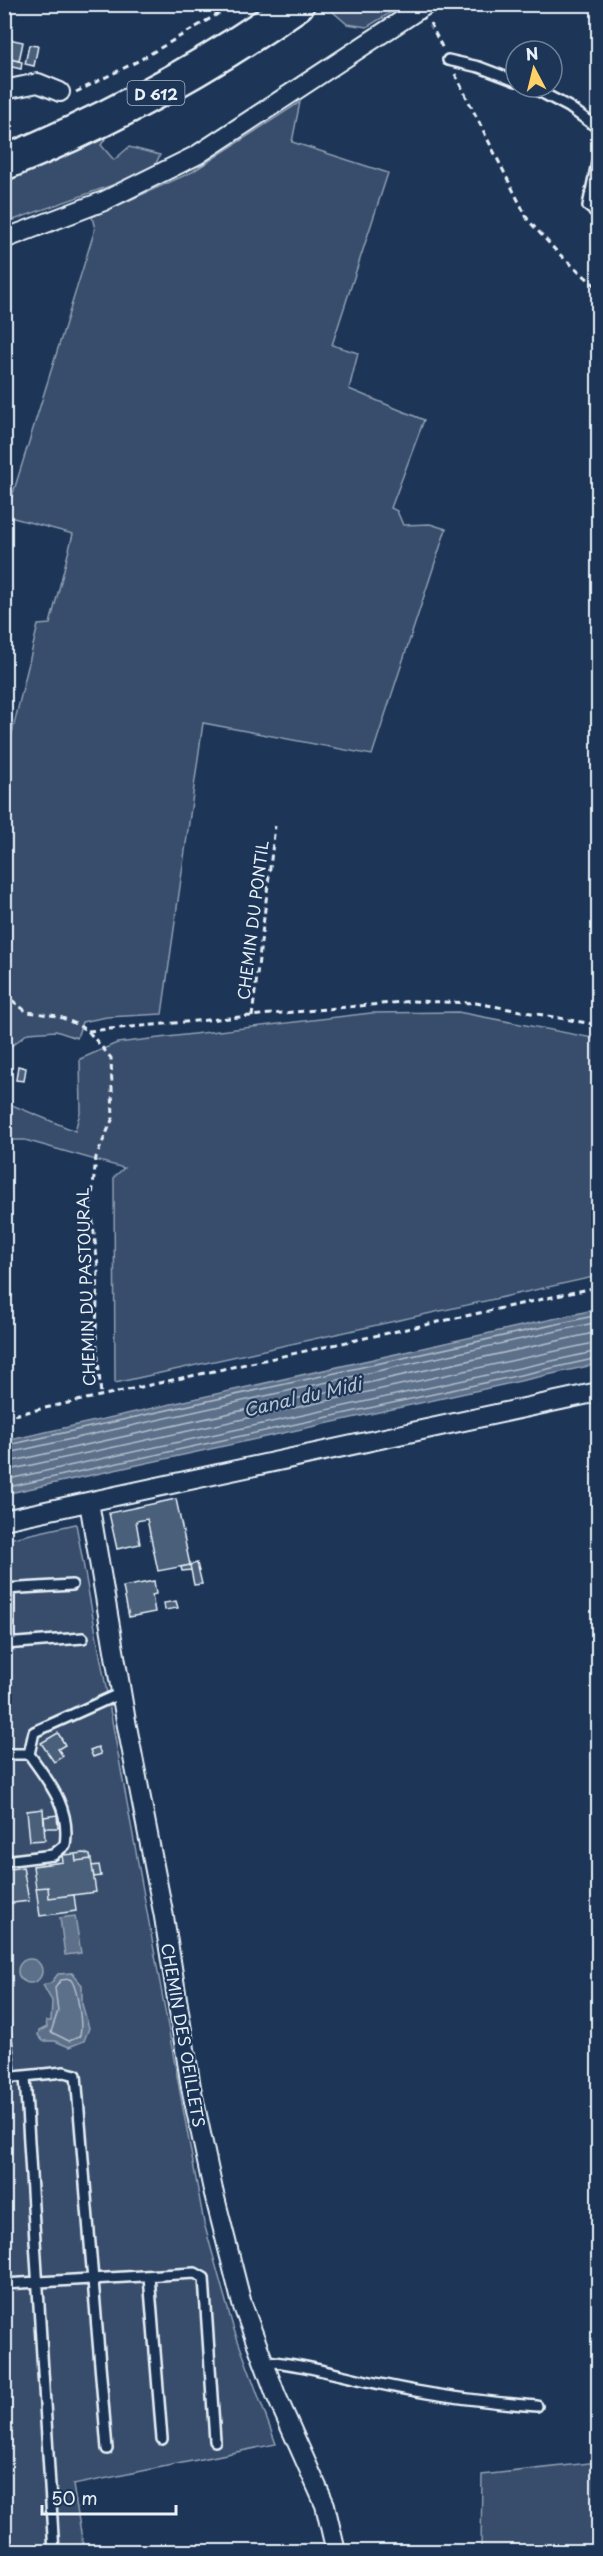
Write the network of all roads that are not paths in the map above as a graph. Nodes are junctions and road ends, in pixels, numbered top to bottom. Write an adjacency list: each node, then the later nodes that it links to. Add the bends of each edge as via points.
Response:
1 (278, 4): 10 (highway, D 612, via 178,66)
2 (297, 4): 12 (highway, D 612, via 183,79)
3 (425, 6): 14 (street, via 197,155 104,201)
4 (448, 60): 5 (lane)
5 (504, 76)
6 (4, 90): 7 (street, via 38,83)
7 (60, 92)
8 (553, 99): 9 (lane)
9 (597, 130)
10 (4, 149)
11 (598, 158): 13 (lane, via 588,206)
12 (4, 163)
13 (598, 214)
14 (4, 239)
15 (598, 1392): 16 (street)
16 (89, 1502): 17 (street); 22 (street, CHEMIN DES OEILLETS)
17 (4, 1520)
18 (72, 1585): 19 (lane)
19 (7, 1588): 21 (lane)
20 (83, 1638): 21 (lane)
21 (7, 1644)
22 (121, 1693): 24 (lane, via 34,1732); 32 (street, CHEMIN DES OEILLETS, via 164,1917 191,2086 242,2304)
23 (4, 1754): 24 (lane)
24 (29, 1754): 25 (lane, via 58,1794 67,1835 65,1845 53,1855)
25 (4, 1861)
26 (25, 2076): 27 (lane); 29 (lane, via 64,2072 76,2075); 30 (lane)
27 (4, 2078)
28 (149, 2276): 29 (lane); 34 (lane); 35 (lane, via 195,2273 204,2278)
29 (94, 2279): 30 (lane); 36 (lane)
30 (36, 2282): 31 (lane); 37 (lane)
31 (4, 2284)
32 (263, 2361): 33 (lane, via 290,2363 471,2401); 38 (street, CHEMIN DES OEILLETS, via 325,2505)
33 (537, 2406)
34 (162, 2439)
35 (215, 2441)
36 (107, 2449)
37 (54, 2552)
38 (336, 2552)

